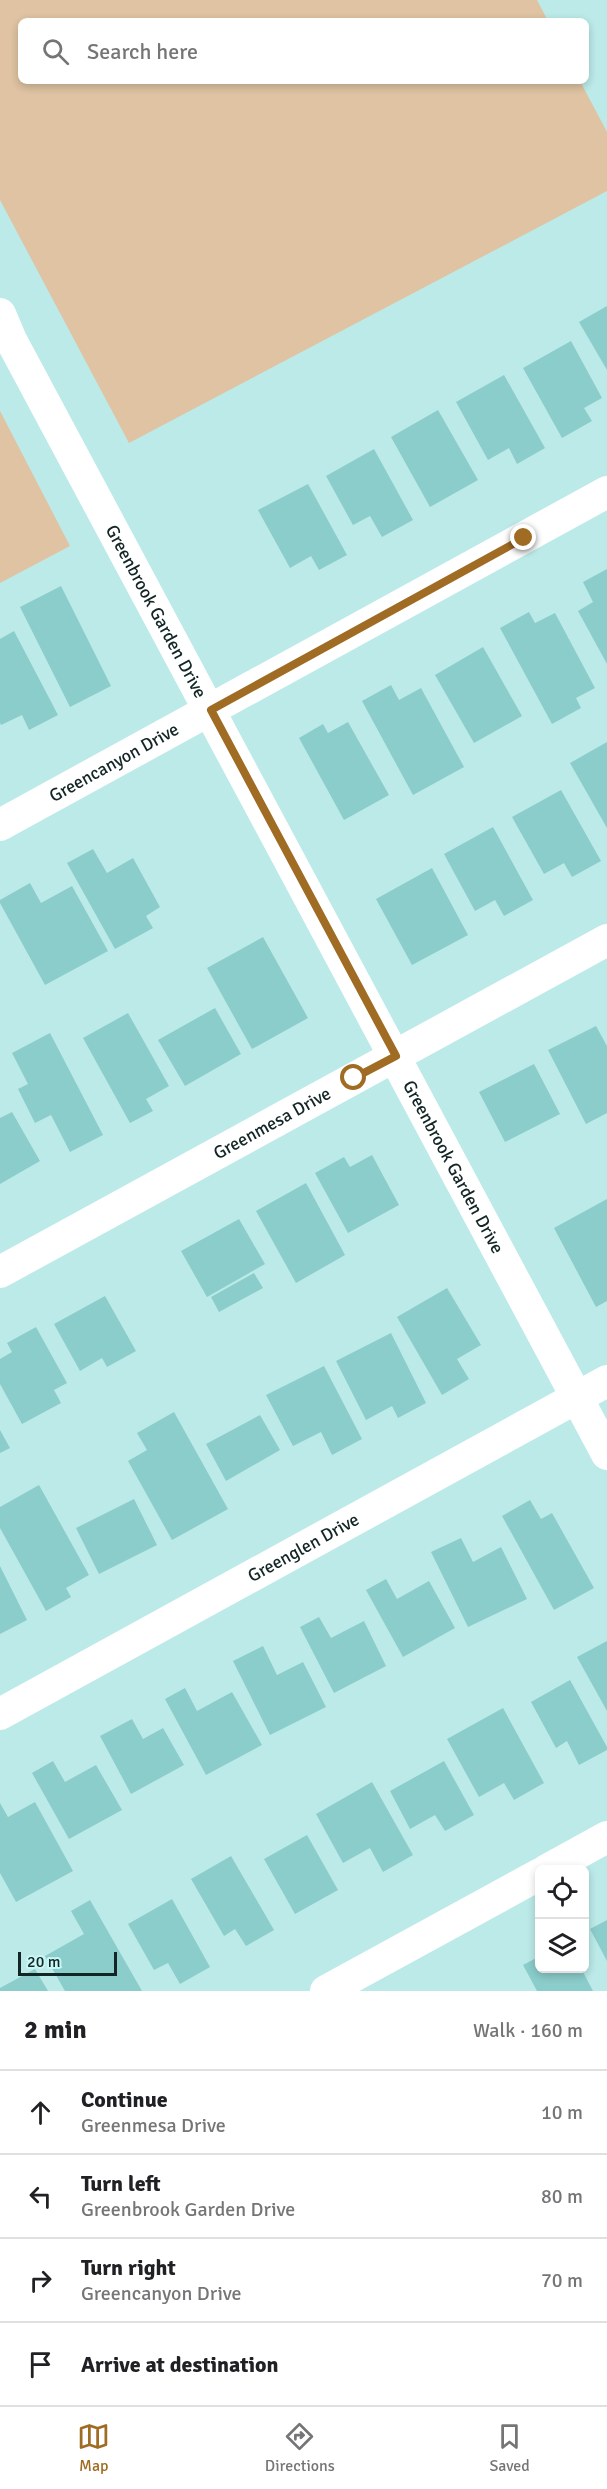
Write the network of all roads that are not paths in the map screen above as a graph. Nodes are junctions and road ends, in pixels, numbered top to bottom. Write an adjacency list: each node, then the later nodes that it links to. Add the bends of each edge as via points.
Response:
1 (4, 327): 3 (street, Greenbrook Garden Drive)
2 (607, 492): 3 (street, Greencanyon Drive)
3 (211, 710): 4 (street, Greencanyon Drive); 6 (street, Greenbrook Garden Drive)
4 (0, 825)
5 (607, 940): 6 (street, Greenmesa Drive)
6 (396, 1056): 7 (street, Greenmesa Drive); 9 (street, Greenbrook Garden Drive)
7 (0, 1272)
8 (607, 1382): 9 (street, Greenglen Drive)
9 (577, 1398): 10 (street, Greenbrook Garden Drive); 11 (street, Greenglen Drive)
10 (607, 1454)
11 (0, 1714)
12 (607, 1837): 13 (street)
13 (554, 1865)
14 (535, 1877): 15 (street)
15 (326, 1991)

